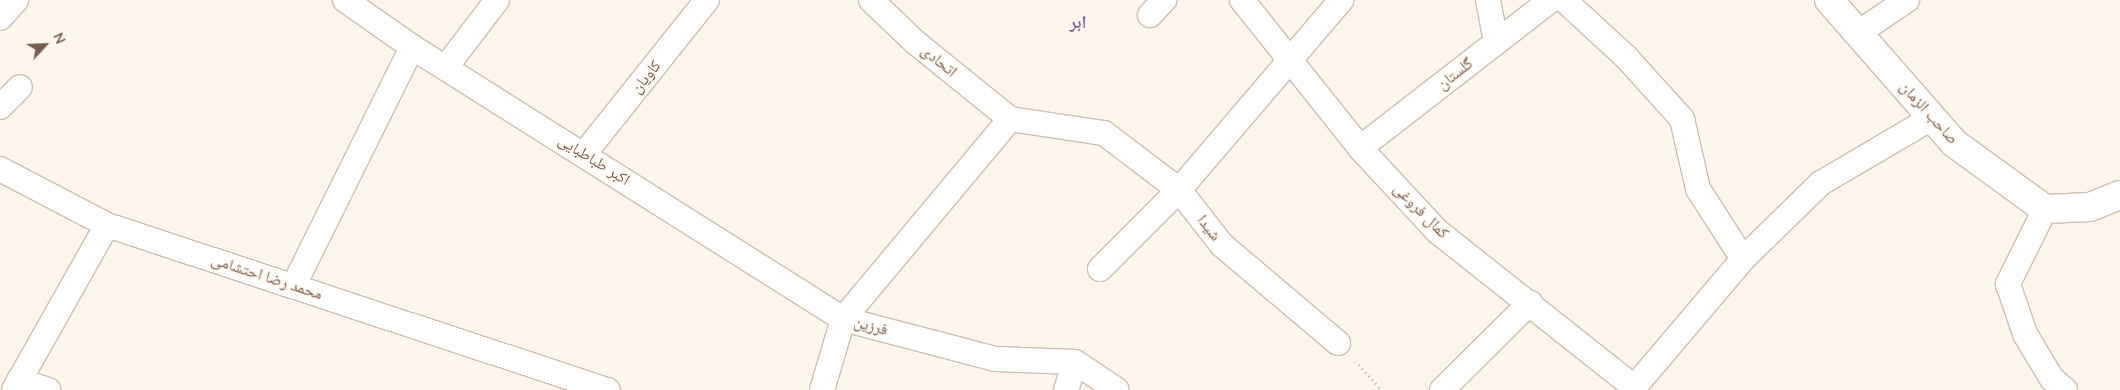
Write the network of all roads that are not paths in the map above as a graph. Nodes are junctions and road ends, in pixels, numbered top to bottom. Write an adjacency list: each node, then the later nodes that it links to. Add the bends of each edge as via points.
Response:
1 (16, 0): 13 (street)
2 (345, 0): 16 (street, اکبر طباطبایی)
3 (497, 0): 18 (street)
4 (707, 0): 24 (street, کاویان)
5 (871, 0): 22 (street, اتحادی, via 915,42)
6 (1242, 0): 17 (street, کمال فروغی)
7 (1341, 0): 17 (street)
8 (1488, 0): 15 (street)
9 (1551, 0): 15 (street, گلستان)
10 (1564, 0): 30 (street, via 1626,57 1682,118 1698,190)
11 (1829, 0): 14 (street, صاحب الزمان)
12 (1907, 0): 14 (street)
13 (0, 18)
14 (1858, 33): 21 (street, صاحب الزمان)
15 (1496, 42): 23 (street, گلستان)
16 (412, 47): 18 (street, اکبر طباطبایی); 32 (street)
17 (1290, 57): 23 (street, کمال فروغی); 26 (street)
18 (446, 67): 24 (street, اکبر طباطبایی)
19 (20, 87): 20 (street)
20 (0, 107)
21 (1932, 118): 28 (street, صاحب الزمان, via 1954,142); 30 (street, via 1821,183)
22 (1010, 119): 26 (street, شیدا, via 1104,133); 34 (street, فرزین)
23 (1360, 148): 33 (street, کمال فروغی, via 1437,231)
24 (584, 154): 34 (street, اکبر طباطبایی)
25 (0, 170): 29 (street, محمد رضا احتشامی)
26 (1179, 190): 31 (street); 35 (street, شیدا, via 1222,245)
27 (2120, 195): 28 (street, via 2090,207)
28 (2045, 209): 45 (street, via 2008,284 2025,334 2052,379)
29 (107, 225): 32 (street, محمد رضا احتشامی); 37 (street)
30 (1743, 259): 38 (street)
31 (1100, 270)
32 (294, 285): 40 (street, محمد رضا احتشامی)
33 (1530, 303): 38 (street, کمال فروغی); 44 (street)
34 (843, 319): 36 (street, فرزین, via 996,359); 41 (street)
35 (1338, 343)
36 (1075, 362): 42 (street); 43 (street)
37 (16, 385): 39 (street)
38 (1633, 389)
39 (48, 390)
40 (607, 390)
41 (822, 390)
42 (1066, 390)
43 (1117, 390)
44 (1442, 390)
45 (2065, 390)

